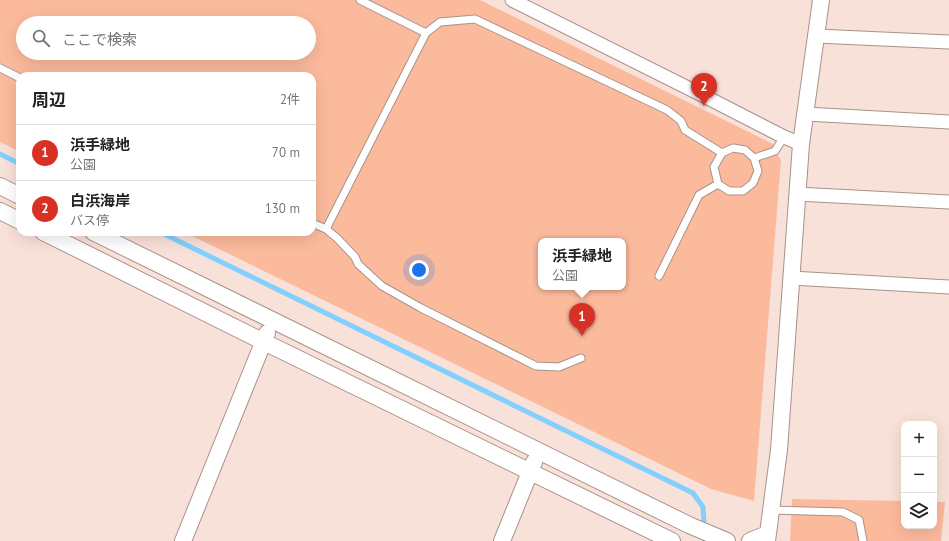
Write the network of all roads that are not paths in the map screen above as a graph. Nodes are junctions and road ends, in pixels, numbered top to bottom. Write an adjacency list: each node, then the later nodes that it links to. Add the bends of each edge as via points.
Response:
1 (360, 0): 4 (lane)
2 (513, 0): 11 (street)
3 (821, 0): 5 (street)
4 (426, 33): 13 (lane, via 440,22 475,18 667,110 681,121 685,130); 23 (lane)
5 (816, 36): 6 (street); 9 (street)
6 (949, 42)
7 (0, 68): 8 (lane)
8 (16, 76)
9 (806, 114): 10 (street); 12 (street)
10 (949, 122)
11 (784, 137): 12 (street); 14 (lane, via 775,151)
12 (801, 144): 18 (street)
13 (722, 152): 14 (lane, via 733,148 745,150); 15 (lane, via 714,167)
14 (754, 158): 15 (lane, via 758,171 753,183 743,191 729,191)
15 (718, 184): 26 (lane, via 699,195)
16 (0, 186): 17 (street)
17 (16, 194)
18 (797, 194): 19 (street); 27 (street)
19 (949, 202)
20 (0, 211): 21 (street)
21 (16, 219)
22 (316, 225): 23 (lane)
23 (326, 229): 31 (lane, via 382,286 421,308 536,366 559,368)
24 (51, 236): 30 (street)
25 (101, 236): 29 (street)
26 (659, 276)
27 (791, 278): 28 (street); 34 (street, via 779,450)
28 (949, 287)
29 (272, 320): 30 (street); 32 (street)
30 (264, 342): 33 (street); 36 (street)
31 (581, 358)
32 (538, 451): 33 (street); 39 (street)
33 (530, 472): 37 (street); 38 (street)
34 (771, 510): 35 (street); 41 (lane, via 843,512 859,520)
35 (767, 537): 40 (street)
36 (182, 541)
37 (502, 541)
38 (672, 541)
39 (727, 541)
40 (750, 541)
41 (863, 541)

